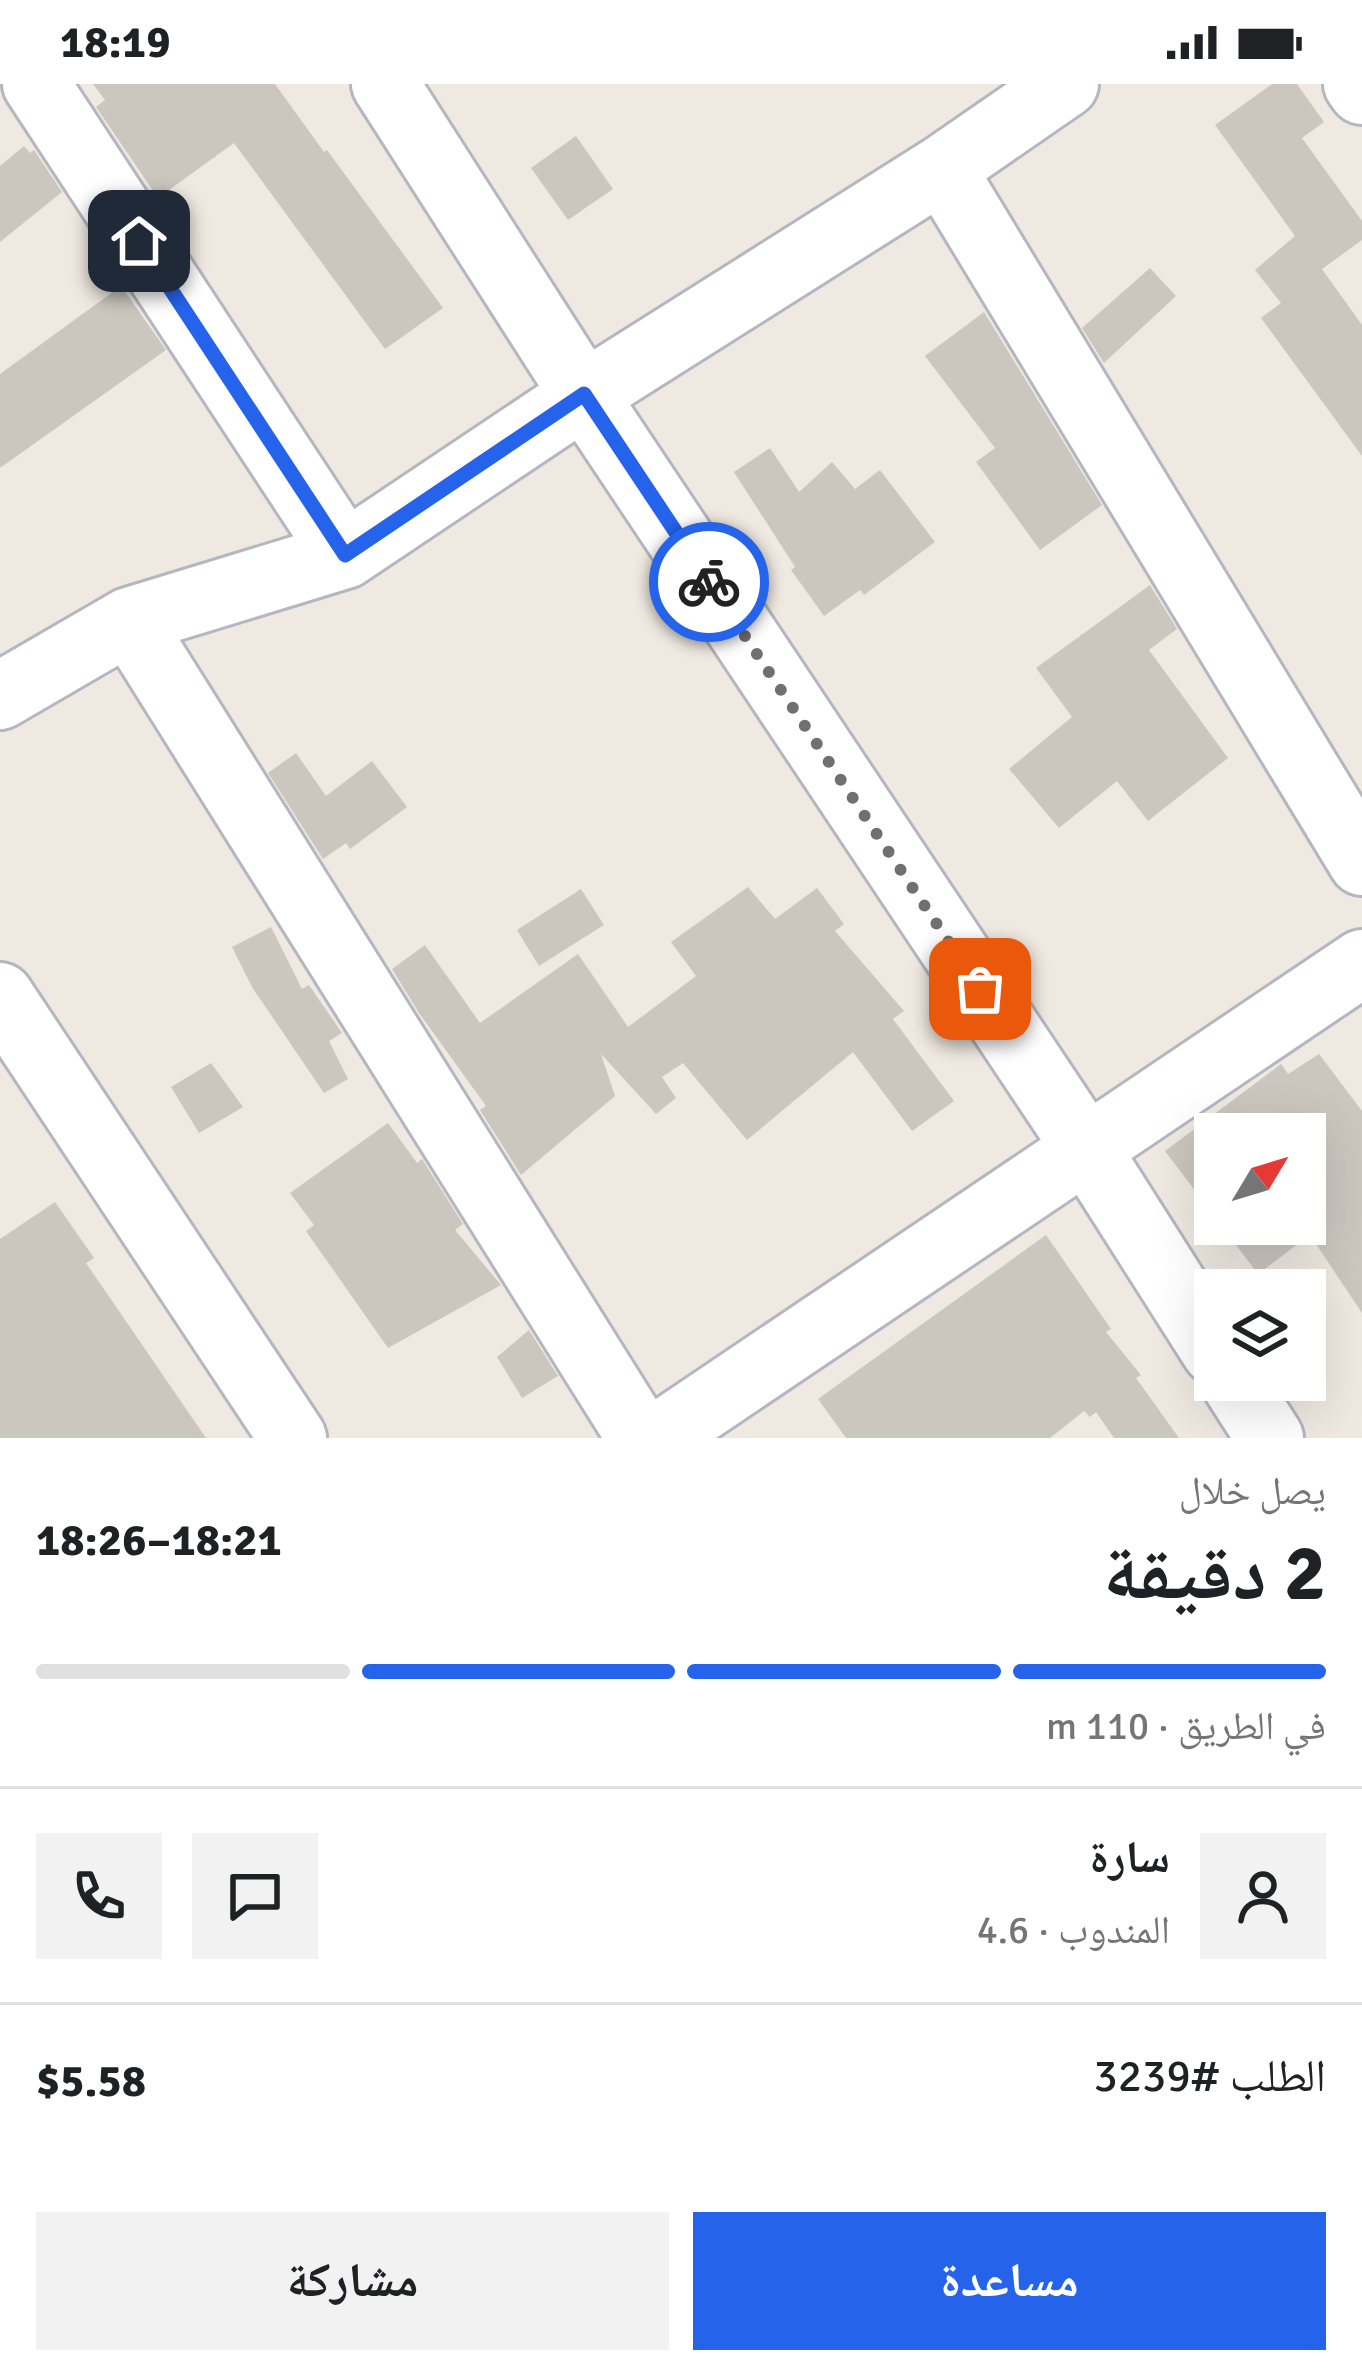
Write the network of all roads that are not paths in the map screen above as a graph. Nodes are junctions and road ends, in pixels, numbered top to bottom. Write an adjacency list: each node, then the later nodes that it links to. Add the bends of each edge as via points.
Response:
1 (36, 84): 6 (street)
2 (385, 84): 5 (street)
3 (1050, 88): 4 (street)
4 (942, 169): 5 (street); 9 (street)
5 (584, 394): 6 (street); 12 (street)
6 (345, 555): 7 (street)
7 (129, 621): 8 (street); 16 (street)
8 (0, 696)
9 (1362, 862)
10 (1362, 963): 12 (street)
11 (0, 996): 15 (street)
12 (1086, 1148): 13 (street); 17 (street)
13 (1194, 1318)
14 (1246, 1401): 18 (street)
15 (292, 1438)
16 (641, 1438)
17 (657, 1438)
18 (1270, 1438)

